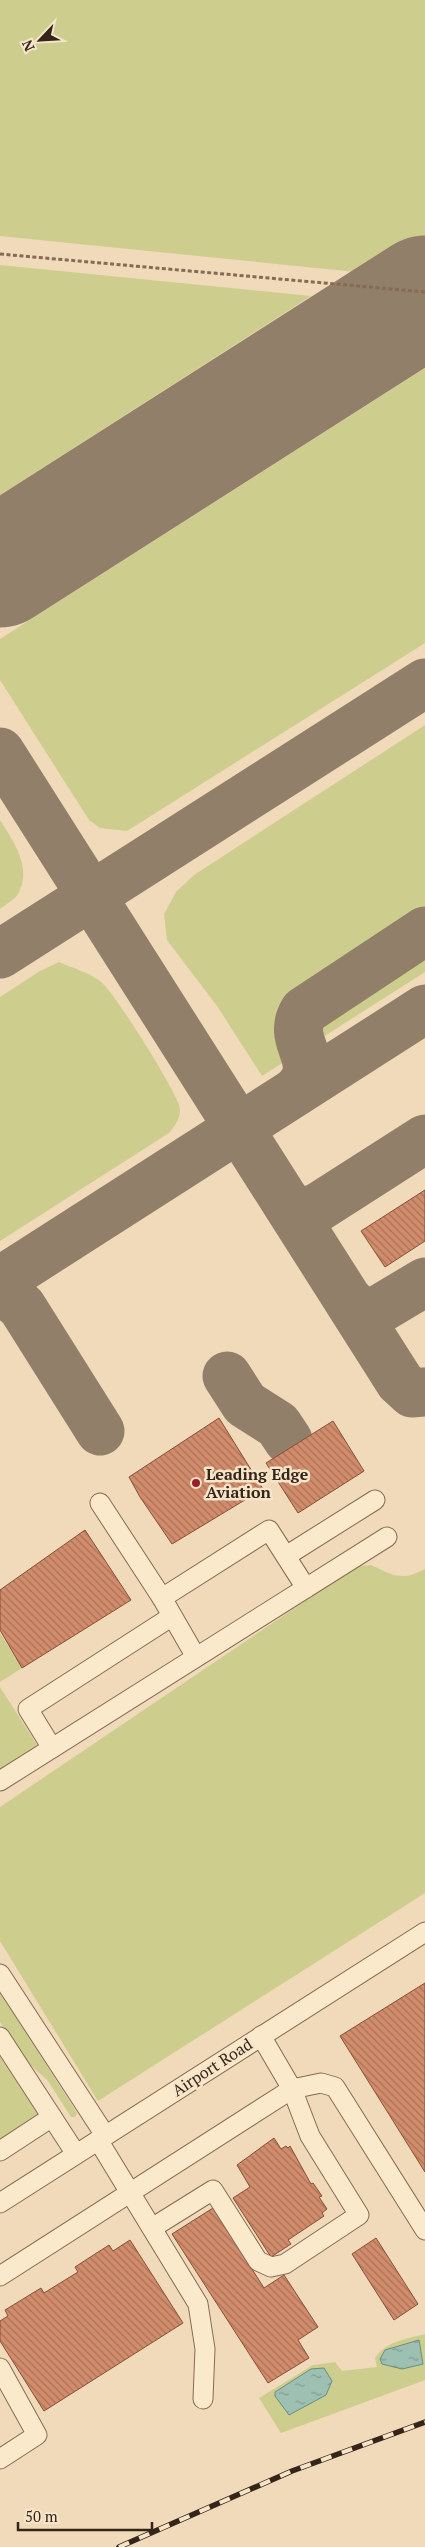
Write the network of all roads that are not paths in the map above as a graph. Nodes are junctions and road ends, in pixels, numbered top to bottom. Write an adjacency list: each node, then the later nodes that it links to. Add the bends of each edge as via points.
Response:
1 (375, 1500): 4 (street)
2 (100, 1503): 6 (street)
3 (387, 1537): 5 (street)
4 (286, 1556): 5 (street); 6 (street, via 270,1530)
5 (306, 1588): 8 (street)
6 (162, 1598): 7 (street)
7 (171, 1616): 8 (street); 9 (street, via 28,1708)
8 (196, 1657): 9 (street)
9 (52, 1748): 10 (street)
10 (0, 1781)
11 (425, 1932): 13 (street, Airport Road)
12 (0, 1974): 17 (street)
13 (261, 2036): 15 (street); 17 (street, Airport Road)
14 (0, 2037): 16 (street)
15 (292, 2089): 20 (street); 22 (street, via 310,2136 359,2214 285,2264 271,2267 258,2261 213,2190); 23 (street, via 321,2083 336,2087)
16 (52, 2118): 18 (street); 19 (street)
17 (102, 2138): 19 (street, Airport Road); 20 (street)
18 (0, 2152)
19 (76, 2154): 21 (street, Airport Road)
20 (130, 2193): 22 (street); 24 (street)
21 (0, 2203)
22 (152, 2228): 26 (street, via 198,2304 205,2349)
23 (425, 2230)
24 (0, 2276)
25 (0, 2368): 27 (street, via 37,2435)
26 (203, 2399)
27 (0, 2459)

